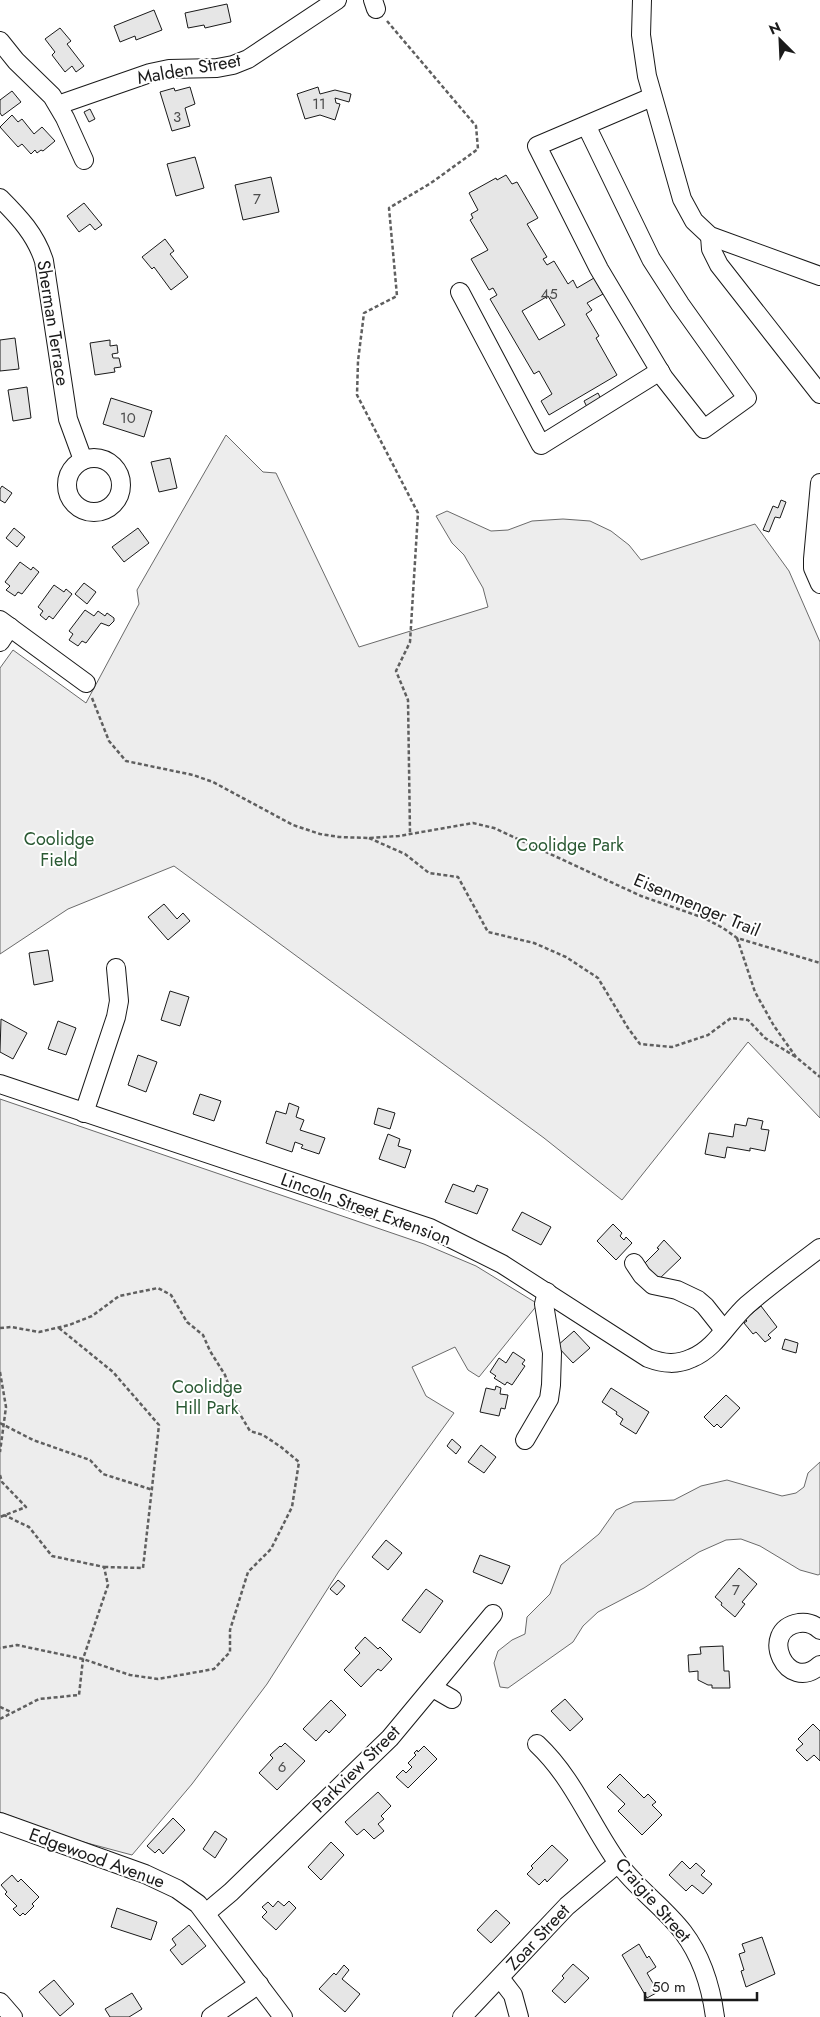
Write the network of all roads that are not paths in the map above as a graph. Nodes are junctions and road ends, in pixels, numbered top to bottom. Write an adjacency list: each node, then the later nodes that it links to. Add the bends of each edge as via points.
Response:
1 (337, 0): 5 (street, Malden Street, via 261,51 233,65 150,73)
2 (642, 0): 4 (street, via 641,35)
3 (0, 41): 5 (street)
4 (652, 97): 6 (street); 9 (street, via 682,199 694,221)
5 (58, 105): 7 (street)
6 (586, 125): 12 (street, via 536,146 599,269); 12 (street, via 651,259 747,398 704,429)
7 (84, 160)
8 (0, 198): 14 (street, Sherman Terrace, via 39,245 68,419)
9 (710, 236): 10 (street); 13 (street, via 711,249 719,265)
10 (820, 276)
11 (460, 292): 12 (street, via 541,445)
12 (660, 371)
13 (820, 394)
14 (83, 460)
15 (820, 483): 16 (street, via 813,568)
16 (820, 584)
17 (5, 623): 18 (street); 19 (street)
18 (0, 642)
19 (86, 683)
20 (116, 968): 22 (street, via 119,1001 116,1017)
21 (0, 1084): 22 (street, Lincoln Street Extension)
22 (84, 1113): 25 (street, Lincoln Street Extension, via 412,1221 483,1254)
23 (820, 1248): 26 (street, Lincoln Street Extension, via 747,1306)
24 (634, 1263): 26 (street, via 653,1284 698,1300)
25 (546, 1292): 26 (street, Lincoln Street Extension, via 648,1358 665,1364 694,1358 715,1342); 27 (street, via 544,1304 552,1353 551,1385 549,1399)
26 (724, 1330)
27 (525, 1440)
28 (493, 1614): 31 (street, Parkview Street)
29 (820, 1630): 30 (street, via 809,1623 791,1625 779,1639 778,1649 780,1658 792,1671 809,1672)
30 (820, 1666)
31 (433, 1688): 32 (street); 36 (street, Parkview Street, via 370,1758)
32 (452, 1699)
33 (537, 1744): 35 (street, Craigie Street, via 563,1771)
34 (0, 1822): 36 (street, Edgewood Avenue, via 160,1880 189,1896)
35 (618, 1863): 37 (street, Zoar Street, via 567,1906); 45 (street, Craigie Street, via 684,1932 708,1982)
36 (206, 1913): 38 (street, Edgewood Avenue)
37 (500, 1978): 43 (street, Zoar Street); 44 (street, via 513,1995)
38 (259, 1984): 41 (street); 42 (street, Edgewood Avenue)
39 (0, 2002): 40 (street)
40 (13, 2017)
41 (211, 2017)
42 (283, 2017)
43 (462, 2017)
44 (519, 2017)
45 (716, 2017)

